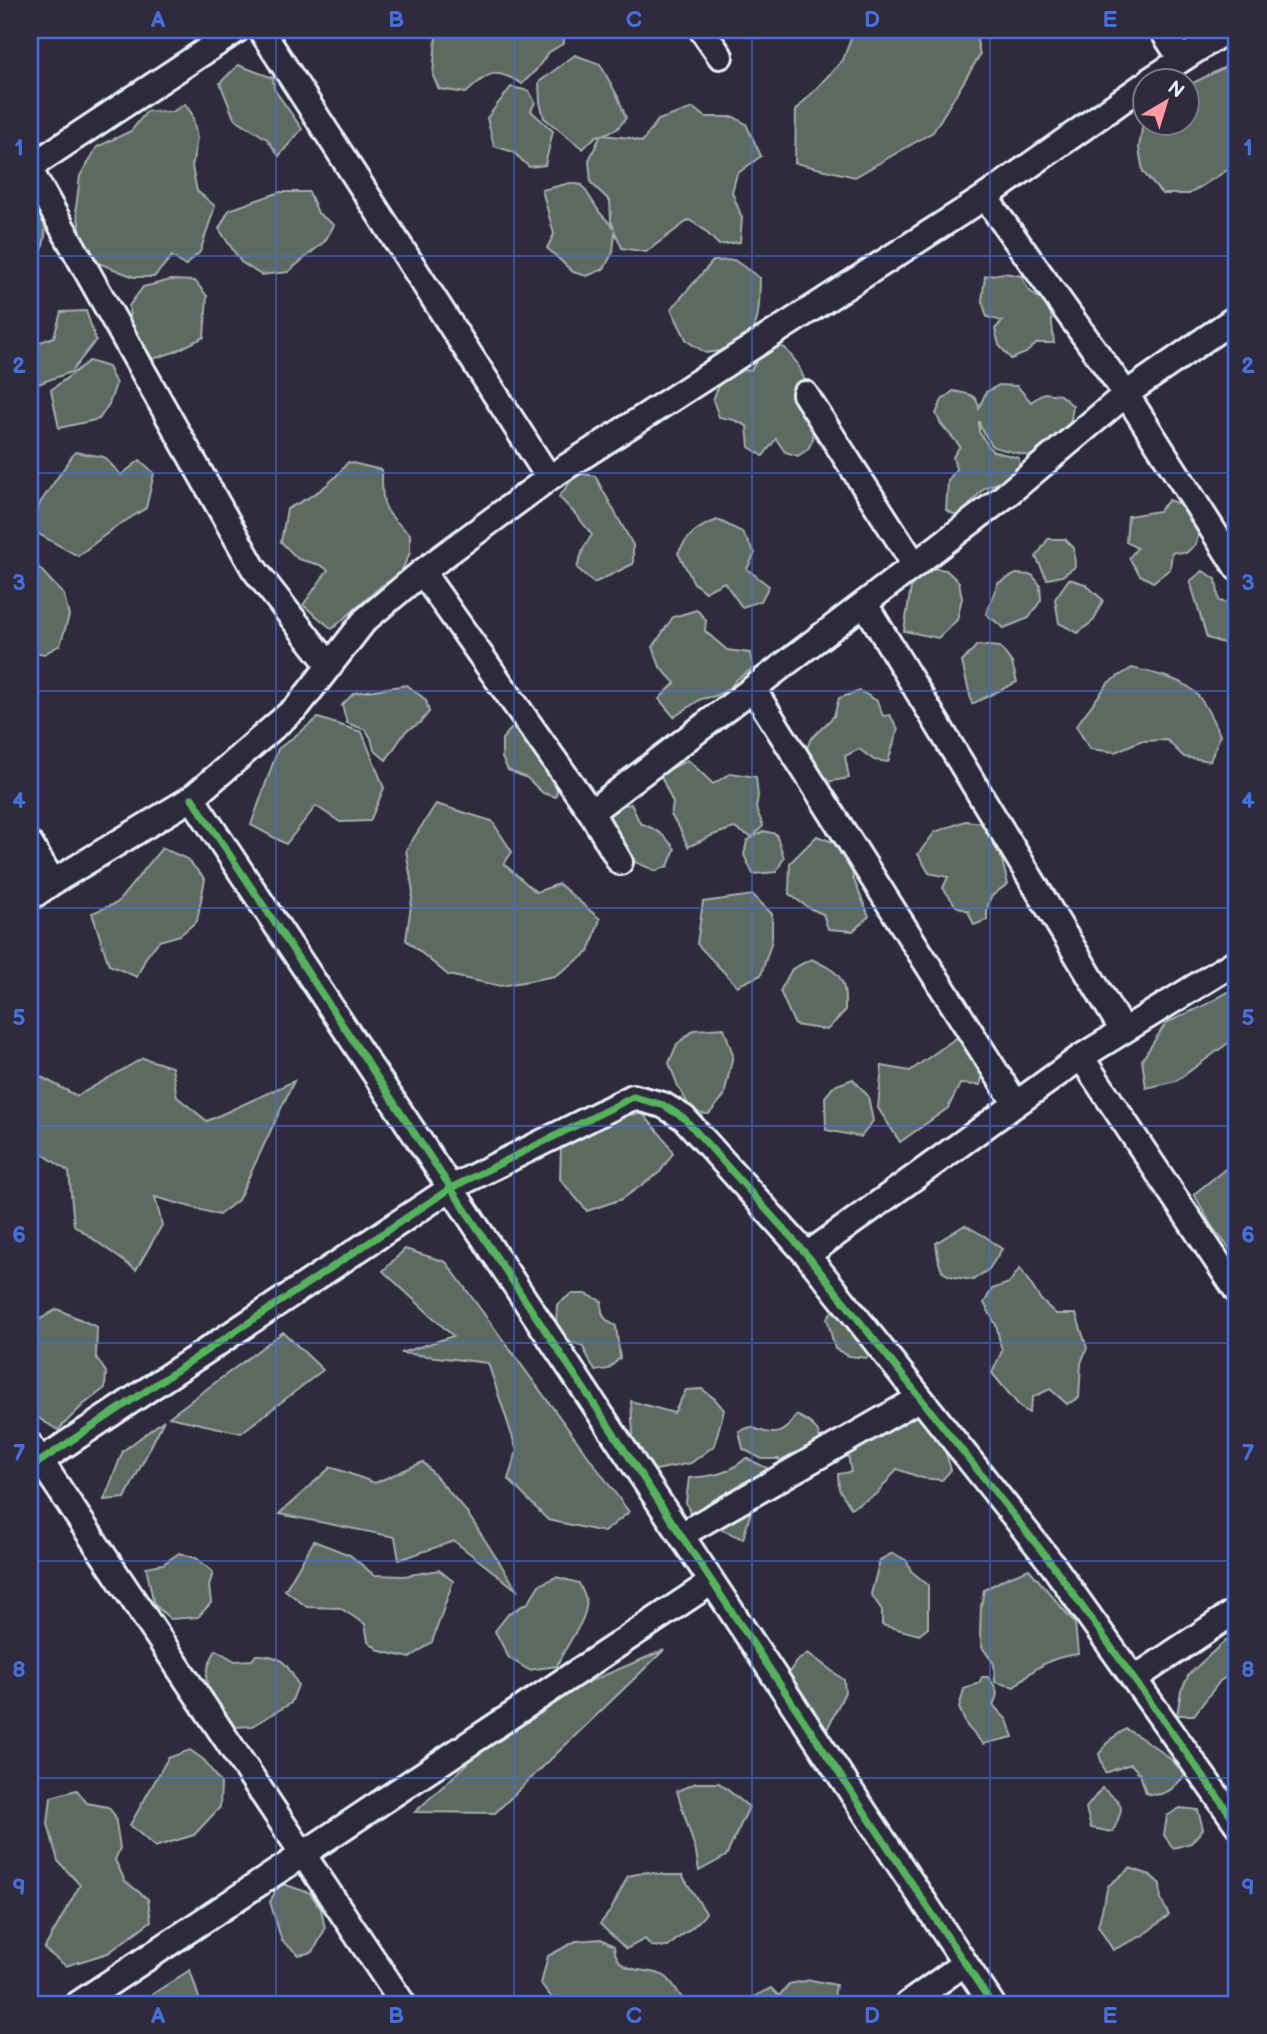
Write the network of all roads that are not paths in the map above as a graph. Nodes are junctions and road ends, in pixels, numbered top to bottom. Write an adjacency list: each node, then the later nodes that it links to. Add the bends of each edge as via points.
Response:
1 (237, 30): 10 (street)
2 (261, 30): 15 (street)
3 (702, 30): 6 (street)
4 (1162, 30): 7 (street)
5 (1227, 30): 7 (street)
6 (720, 56)
7 (1181, 59): 8 (street)
8 (1171, 66)
9 (1130, 95): 11 (street)
10 (30, 169): 20 (street, via 254,569)
11 (985, 197): 14 (street); 15 (street)
12 (1237, 317): 14 (street)
13 (805, 394): 16 (street)
14 (1126, 394): 16 (street); 17 (street)
15 (550, 478): 18 (street)
16 (915, 565): 19 (street)
17 (1237, 568)
18 (422, 572): 20 (street, via 365,620); 23 (street)
19 (865, 604): 21 (street); 29 (street)
20 (330, 666): 22 (street, via 298,706)
21 (753, 689): 23 (street); 31 (street)
22 (192, 798): 26 (street); 32 (street)
23 (592, 812): 25 (street)
24 (30, 844): 26 (street)
25 (620, 862)
26 (53, 882): 27 (street)
27 (30, 898)
28 (1237, 961): 29 (street)
29 (1123, 1031): 30 (street)
30 (1081, 1057): 31 (street); 34 (street)
31 (1016, 1104): 33 (street)
32 (451, 1188): 33 (street, via 634,1097 663,1105 684,1118); 36 (street); 37 (street)
33 (807, 1255): 35 (street)
34 (1237, 1291)
35 (920, 1398): 37 (street); 40 (street, via 1052,1564)
36 (33, 1458): 42 (street)
37 (681, 1535): 38 (street)
38 (712, 1582): 42 (street); 43 (street)
39 (1237, 1610): 40 (street)
40 (1134, 1679): 41 (street)
41 (1237, 1824)
42 (304, 1856): 44 (street); 45 (street)
43 (965, 1963): 46 (street); 47 (street)
44 (78, 2004)
45 (403, 2004)
46 (908, 2004)
47 (992, 2004)

